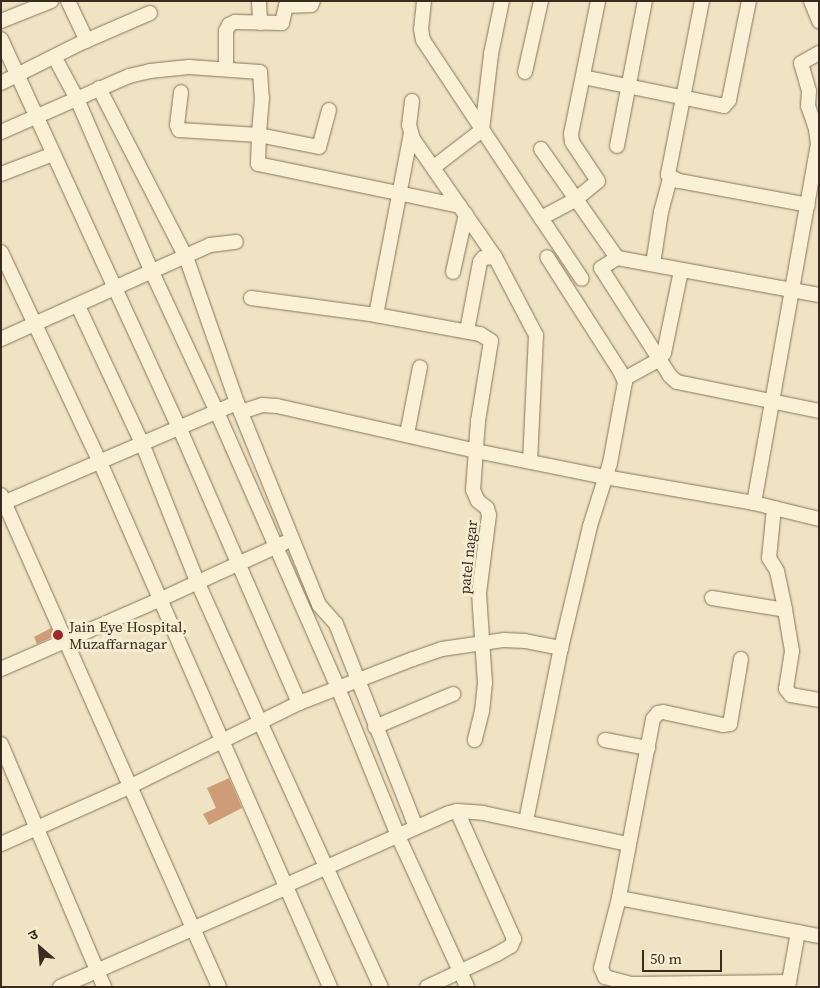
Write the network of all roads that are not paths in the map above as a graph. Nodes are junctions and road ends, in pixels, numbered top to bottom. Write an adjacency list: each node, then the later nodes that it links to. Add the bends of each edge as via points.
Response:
1 (51, 1): 14 (street)
2 (68, 1): 18 (street)
3 (259, 1): 16 (street)
4 (313, 1): 16 (street, via 310,5 286,6 282,23)
5 (424, 1): 34 (street, via 423,40)
6 (502, 1): 34 (street)
7 (598, 1): 24 (street)
8 (645, 1): 26 (street)
9 (702, 1): 29 (street)
10 (749, 1): 29 (street, via 728,104 720,106)
11 (811, 1): 15 (street)
12 (536, 2): 22 (street)
13 (150, 13): 18 (street)
14 (1, 21)
15 (819, 21)
16 (260, 23): 21 (street, via 235,22 229,25 226,31)
17 (1, 39): 23 (street)
18 (87, 41): 20 (street)
19 (819, 53): 46 (street, via 801,63 809,91 808,106 818,137)
20 (55, 58): 23 (street); 30 (street)
21 (226, 69): 27 (street, via 168,68 130,76); 37 (street, via 262,75)
22 (525, 72)
23 (18, 75): 25 (street); 33 (street)
24 (583, 77): 26 (street); 45 (street, via 572,138 598,181)
25 (1, 83)
26 (628, 87): 29 (street); 38 (street)
27 (99, 88): 30 (street); 51 (street)
28 (181, 92): 37 (street, via 179,130)
29 (684, 97): 43 (street, via 668,172)
30 (77, 99): 33 (street); 58 (street)
31 (412, 101): 36 (street)
32 (329, 110): 37 (street, via 318,148)
33 (36, 117): 35 (street); 40 (street)
34 (482, 130): 41 (street); 48 (street)
35 (1, 132)
36 (411, 134): 41 (street); 44 (street)
37 (259, 135): 44 (street, via 257,158 260,165)
38 (616, 146)
39 (541, 149): 45 (street)
40 (53, 154): 42 (street); 62 (street)
41 (434, 166): 47 (street)
42 (1, 174)
43 (670, 178): 46 (street); 55 (street)
44 (400, 192): 47 (street); 67 (street)
45 (576, 199): 48 (street); 54 (street)
46 (808, 205): 63 (street)
47 (463, 210): 52 (street); 59 (street)
48 (541, 218): 60 (street)
49 (236, 242): 51 (street, via 216,243)
50 (1, 252): 68 (street)
51 (186, 257): 58 (street); 75 (street)
52 (495, 257): 69 (street, via 483,258 480,262); 82 (street, via 536,335)
53 (547, 257): 61 (street)
54 (616, 258): 55 (street); 56 (street)
55 (652, 264): 57 (street)
56 (601, 268): 60 (street); 71 (street)
57 (681, 271): 63 (street); 71 (street, via 667,346)
58 (152, 272): 62 (street); 77 (street)
59 (453, 272)
60 (582, 279): 61 (street)
61 (568, 288): 73 (street)
62 (116, 289): 66 (street); 78 (street)
63 (791, 290): 64 (street); 74 (street)
64 (819, 295)
65 (251, 298): 67 (street, patel nagar)
66 (78, 306): 68 (street); 80 (street)
67 (376, 315): 69 (street, patel nagar)
68 (35, 325): 70 (street); 83 (street)
69 (467, 331): 81 (street, patel nagar, via 486,336 492,345)
70 (1, 339)
71 (660, 359): 73 (street); 74 (street, via 677,382)
72 (420, 367): 79 (street)
73 (624, 379): 84 (street)
74 (772, 401): 76 (street); 86 (street)
75 (239, 407): 77 (street); 79 (street, via 277,406); 89 (street)
76 (819, 411)
77 (217, 412): 78 (street); 90 (street)
78 (179, 427): 80 (street); 91 (street)
79 (407, 434): 81 (street)
80 (142, 443): 83 (street); 92 (street)
81 (476, 451): 82 (street); 97 (street, patel nagar, via 474,490 489,515 479,594)
82 (530, 461): 84 (street)
83 (100, 462): 85 (street); 94 (street)
84 (605, 477): 86 (street); 98 (street)
85 (2, 500): 96 (street)
86 (754, 503): 87 (street)
87 (774, 508): 88 (street); 95 (street, via 769,558 777,571)
88 (819, 519)
89 (292, 539): 90 (street); 101 (street, via 319,605 336,624)
90 (276, 546): 91 (street); 102 (street)
91 (238, 563): 92 (street); 105 (street)
92 (197, 581): 94 (street); 106 (street)
93 (712, 598): 95 (street)
94 (161, 600): 96 (street); 108 (street)
95 (785, 610): 104 (street, via 792,651 786,689 791,695)
96 (66, 640): 100 (street); 113 (street)
97 (482, 642): 98 (street, via 524,641); 101 (street, via 442,649); 109 (street, patel nagar, via 485,683)
98 (561, 648): 115 (street)
99 (741, 660): 112 (street, via 732,723 723,725 660,712 654,719)
100 (1, 669)
101 (358, 680): 102 (street); 107 (street)
102 (338, 688): 105 (street); 118 (street)
103 (453, 694): 107 (street)
104 (819, 700)
105 (300, 703): 106 (street)
106 (260, 722): 108 (street); 121 (street)
107 (375, 727): 116 (street)
108 (222, 740): 113 (street); 122 (street)
109 (475, 740)
110 (605, 740): 112 (street)
111 (1, 744): 117 (street)
112 (648, 748): 120 (street)
113 (129, 787): 117 (street); 124 (street)
114 (458, 810): 115 (street); 116 (street); 128 (street, via 514,940 511,946)
115 (526, 821): 120 (street)
116 (416, 827): 118 (street)
117 (38, 828): 119 (street); 127 (street)
118 (398, 836): 121 (street); 128 (street)
119 (1, 844)
120 (628, 844): 123 (street)
121 (325, 868): 122 (street); 134 (street)
122 (286, 888): 124 (street); 133 (street)
123 (618, 898): 125 (street); 129 (street, via 601,968 611,980 649,986)
124 (192, 928): 127 (street); 132 (street)
125 (798, 932): 126 (street); 129 (street)
126 (819, 936)
127 (97, 970): 130 (street); 131 (street)
128 (460, 971): 135 (street); 136 (street)
129 (789, 985)
130 (60, 987)
131 (104, 987)
132 (219, 987)
133 (330, 987)
134 (381, 987)
135 (427, 987)
136 (466, 987)

